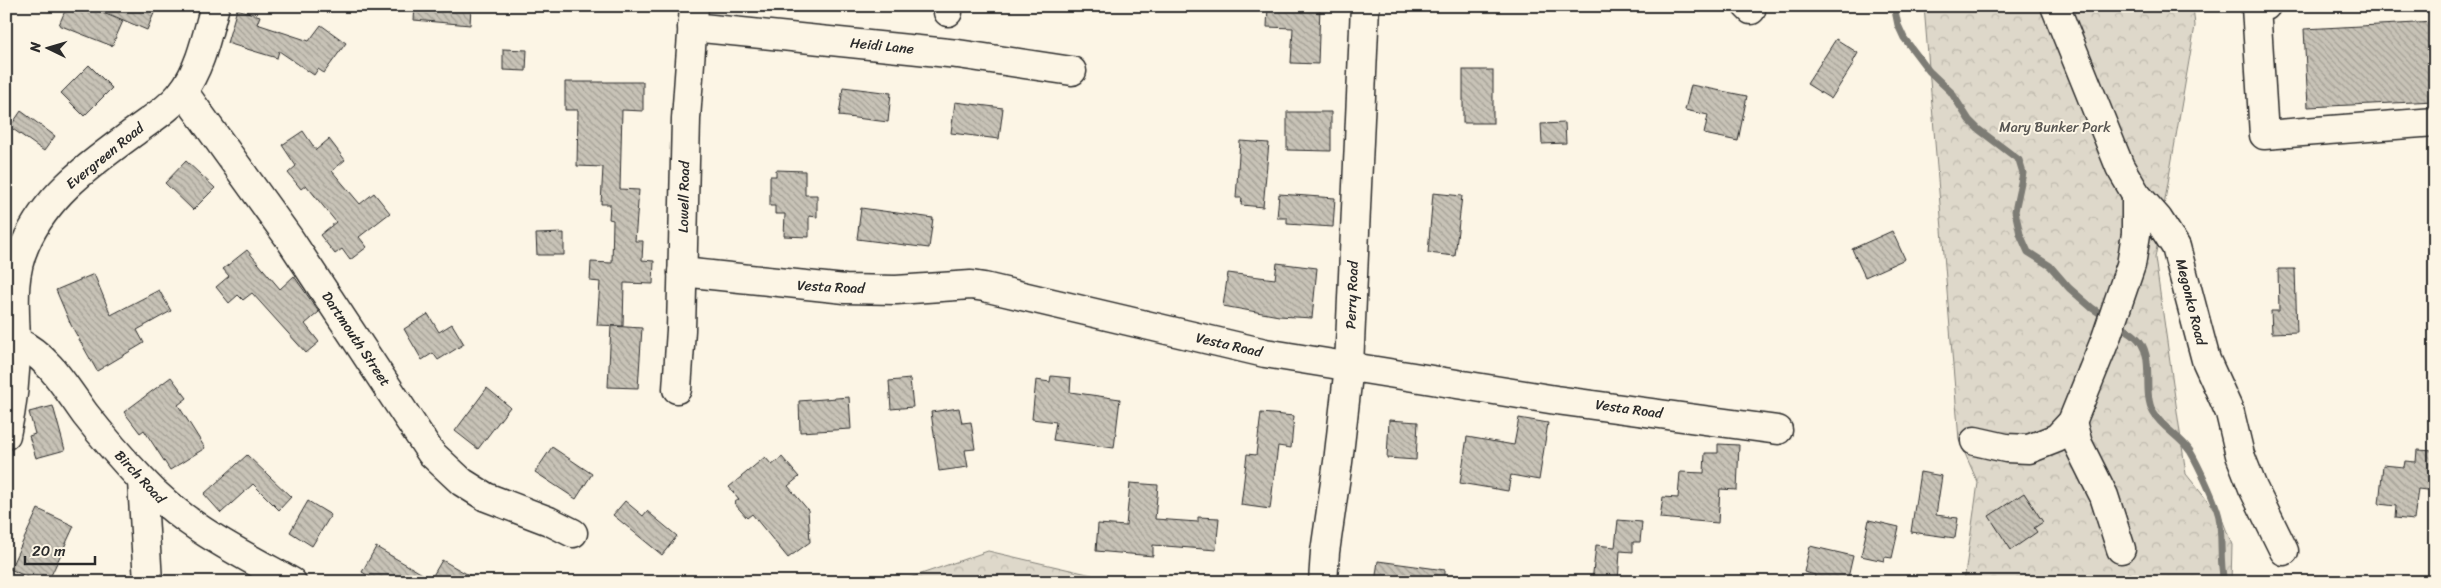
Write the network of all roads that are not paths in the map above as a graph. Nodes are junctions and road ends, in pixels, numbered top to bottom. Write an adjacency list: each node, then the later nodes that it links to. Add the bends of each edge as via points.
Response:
1 (215, 6): 7 (street, Evergreen Road, via 199,59)
2 (1365, 6): 13 (street, Perry Road)
3 (2055, 6): 9 (street, Megonko Road, via 2120,167)
4 (2266, 6): 8 (street, via 2256,7 2264,134)
5 (693, 17): 6 (street, Heidi Lane); 11 (street, Lowell Road, via 686,119)
6 (1072, 71)
7 (183, 91): 10 (street, Evergreen Road, via 167,108 82,170 59,193); 21 (street, Dartmouth Street, via 289,238 430,453 457,478 486,497 549,520)
8 (2435, 122)
9 (2136, 194): 16 (street, via 2134,251 2116,311); 23 (street, Megonko Road, via 2163,225 2176,247 2206,360 2230,413 2253,488)
10 (12, 264): 12 (street, Evergreen Road)
11 (682, 272): 13 (street, Vesta Road, via 845,289 896,290 970,285 1244,349); 14 (street, Lowell Road)
12 (16, 341): 15 (street, Evergreen Road); 20 (street, Birch Road, via 31,348 55,370 86,414)
13 (1349, 366): 17 (street, Vesta Road, via 1556,400); 26 (street, Perry Road)
14 (677, 389)
15 (9, 403): 18 (street, Evergreen Road)
16 (2072, 422): 19 (street, via 2057,438 2029,449); 22 (street, via 2078,444 2104,496)
17 (1778, 430)
18 (6, 435)
19 (1975, 441)
20 (142, 481): 24 (street); 25 (street, Birch Road, via 179,516)
21 (574, 533)
22 (2121, 549)
23 (2284, 551)
24 (148, 582)
25 (292, 582)
26 (1323, 582)

